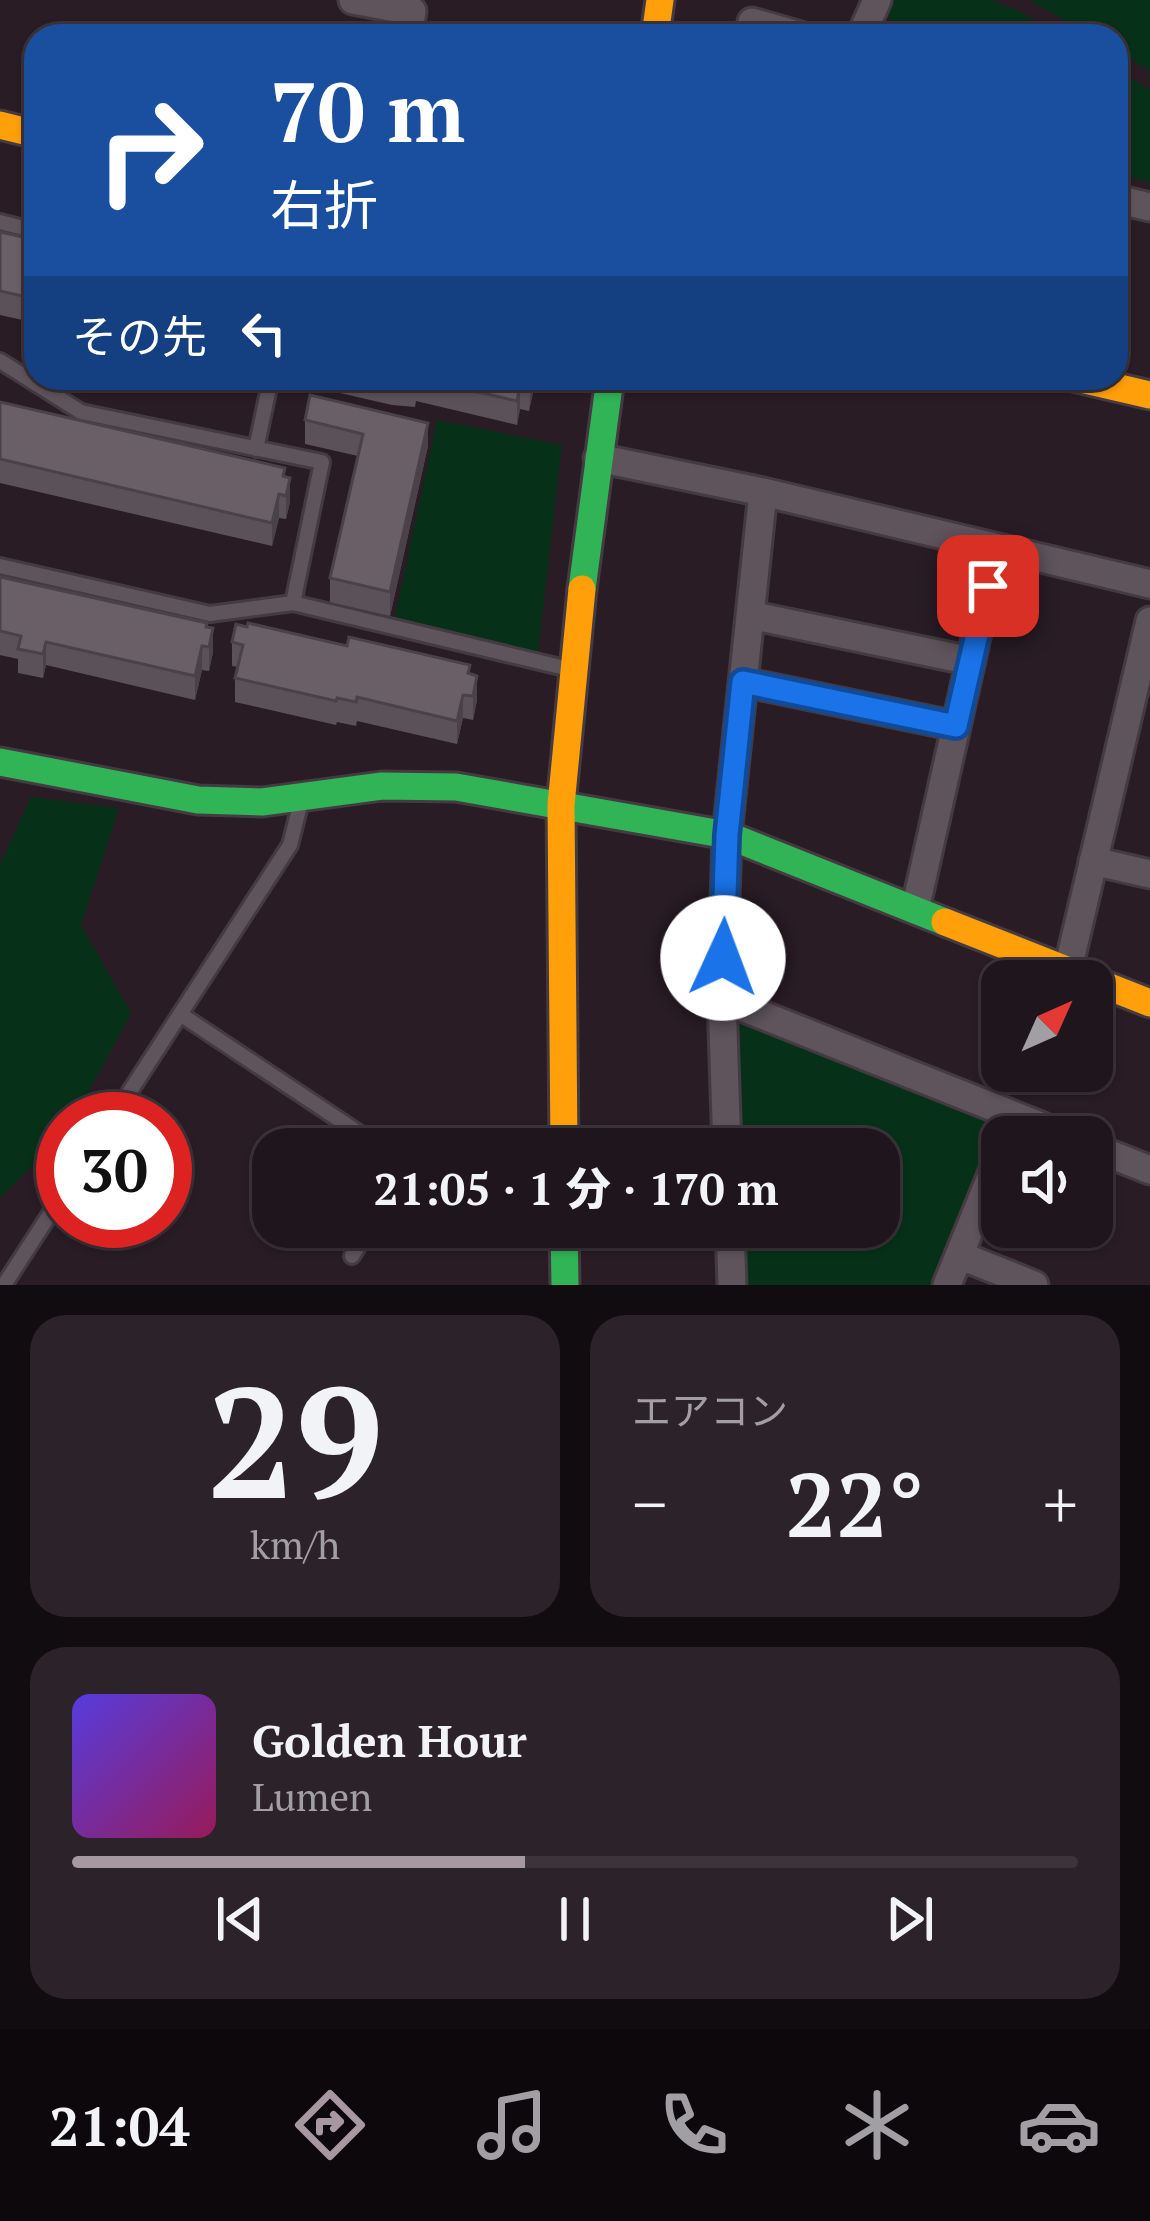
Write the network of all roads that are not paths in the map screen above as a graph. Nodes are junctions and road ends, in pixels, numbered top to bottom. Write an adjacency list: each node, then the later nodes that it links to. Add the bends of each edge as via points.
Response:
1 (353, 0): 2 (street, via 412,11)
2 (410, 24)
3 (46, 390): 6 (lane, via 81,412)
4 (268, 390): 6 (lane)
5 (608, 390): 7 (street)
6 (256, 449): 12 (lane, via 322,462)
7 (598, 458): 8 (street); 16 (street)
8 (763, 492): 9 (street); 13 (street)
9 (996, 548): 11 (street); 15 (street)
10 (0, 566): 12 (lane, via 210,614)
11 (1150, 584)
12 (293, 603): 16 (lane)
13 (750, 615): 15 (street); 17 (street)
14 (1150, 621): 18 (street)
15 (970, 662): 19 (street)
16 (572, 669): 22 (street)
17 (743, 682): 19 (street); 23 (street)
18 (1138, 725): 24 (street)
19 (956, 726): 26 (street)
20 (0, 761): 21 (street, via 197,800)
21 (302, 796): 22 (street, via 457,787); 32 (lane, via 290,845)
22 (561, 805): 23 (street); 36 (street)
23 (727, 835): 26 (street); 30 (street)
24 (1093, 861): 25 (street); 28 (street)
25 (1150, 874)
26 (915, 910): 27 (street)
27 (1045, 960)
28 (1070, 960)
29 (1113, 988): 31 (street)
30 (722, 999): 34 (street); 37 (street)
31 (1150, 1003)
32 (180, 1014): 33 (lane); 35 (lane)
33 (129, 1092)
34 (988, 1116)
35 (351, 1128)
36 (564, 1128)
37 (726, 1128)
38 (1113, 1155): 39 (street)
39 (1150, 1170)
40 (981, 1201): 45 (street)
41 (36, 1236): 47 (lane)
42 (357, 1248): 46 (lane)
43 (564, 1248): 48 (street)
44 (731, 1248): 49 (street)
45 (959, 1255): 50 (street); 51 (street)
46 (352, 1256)
47 (4, 1285)
48 (565, 1285)
49 (732, 1285)
50 (947, 1285)
51 (1034, 1285)

